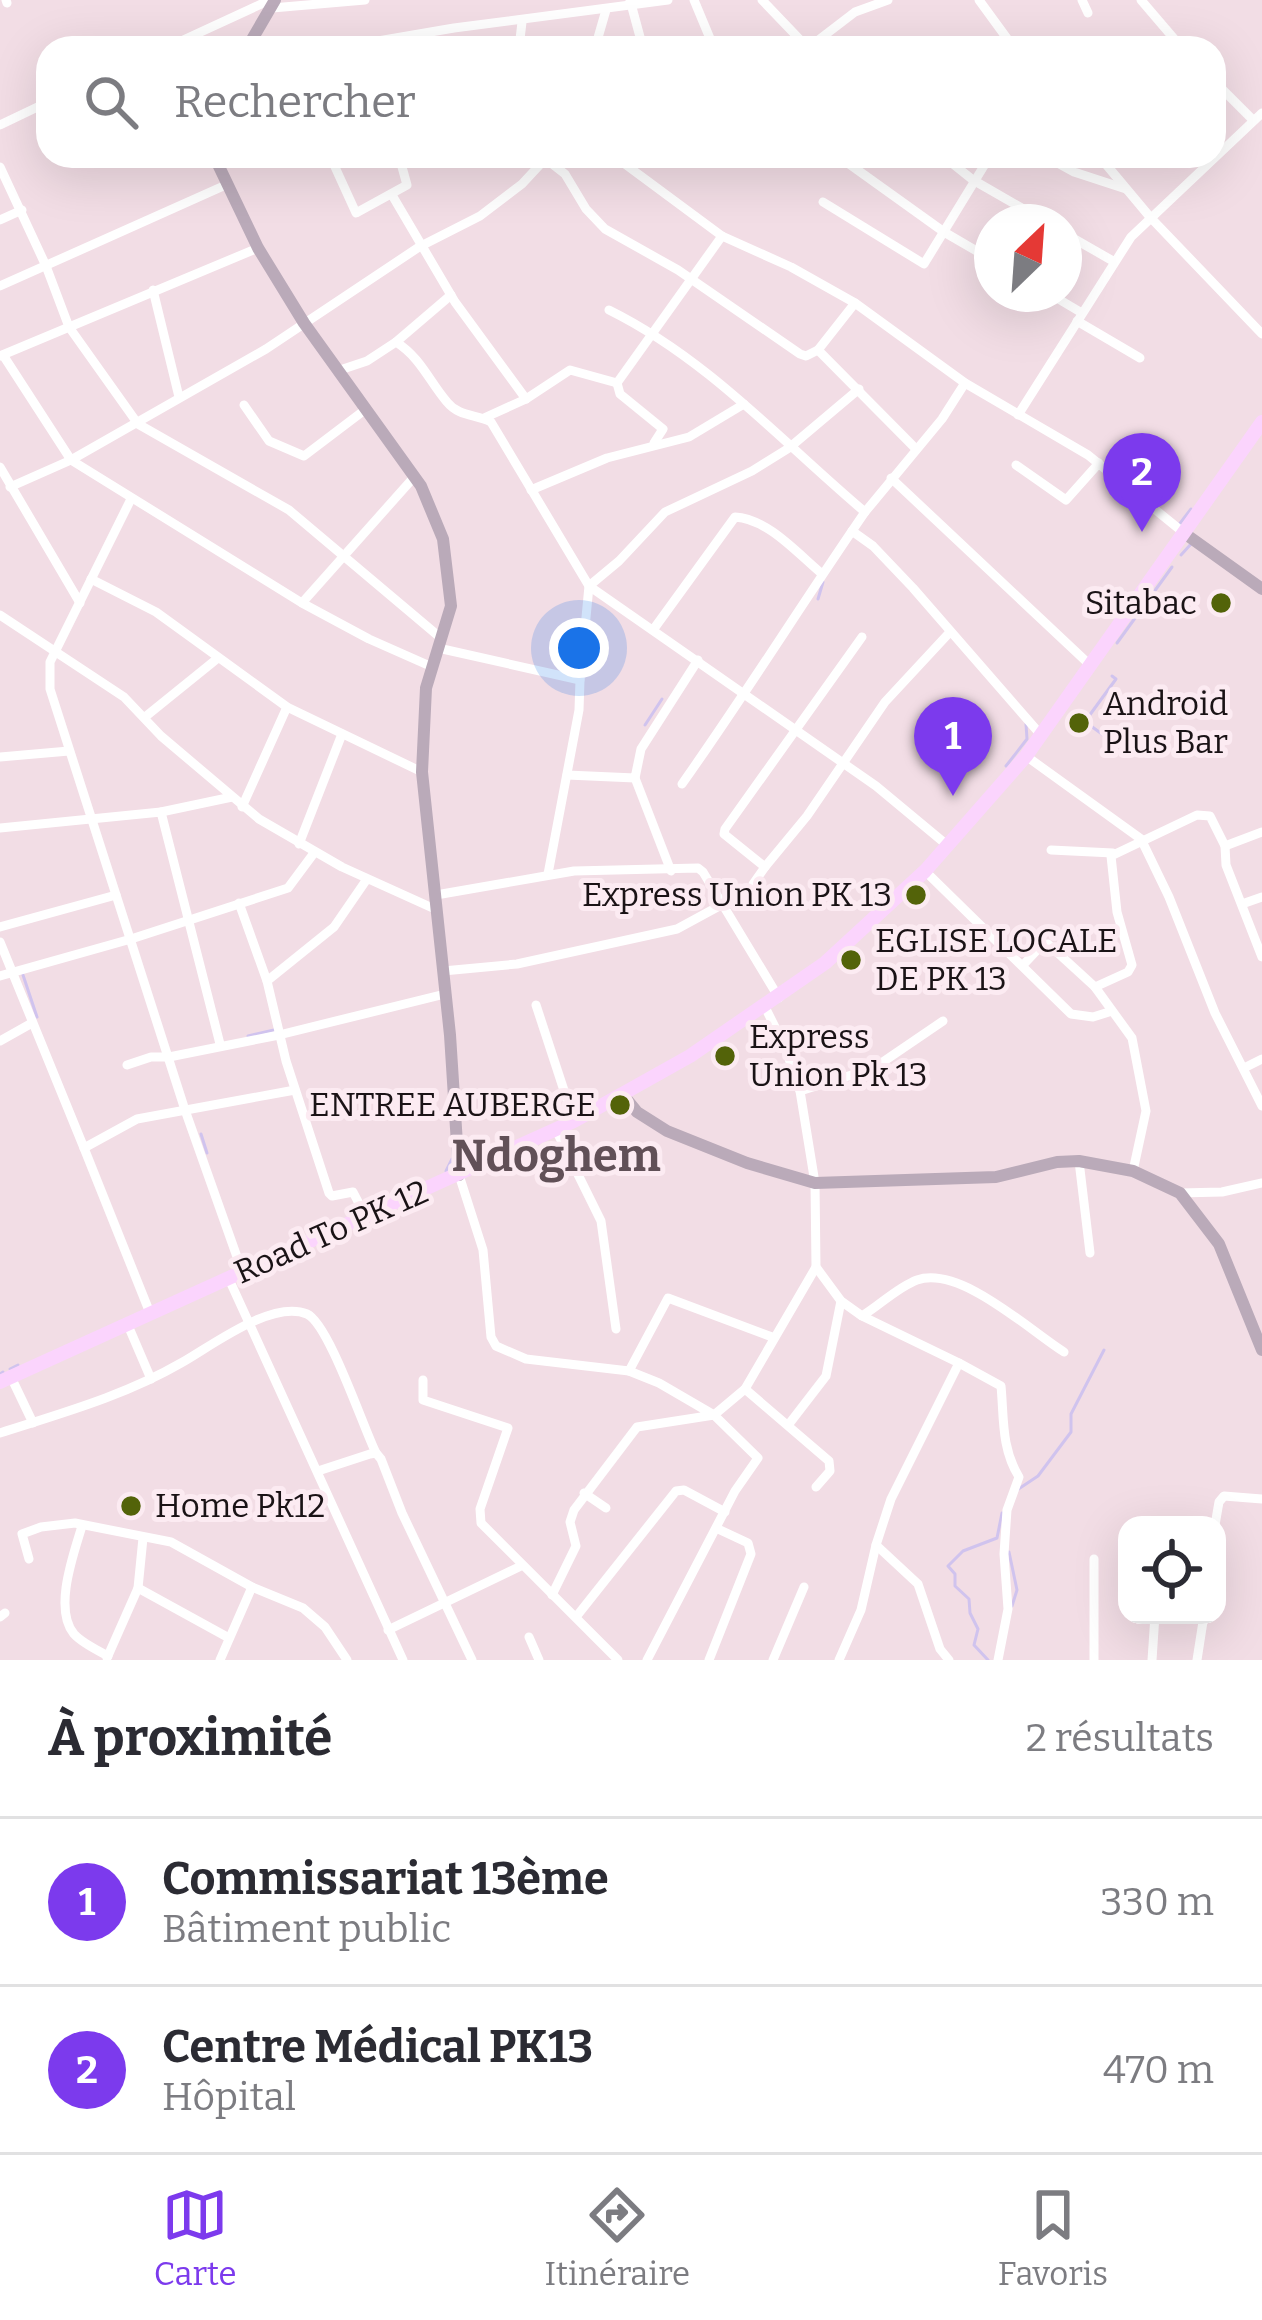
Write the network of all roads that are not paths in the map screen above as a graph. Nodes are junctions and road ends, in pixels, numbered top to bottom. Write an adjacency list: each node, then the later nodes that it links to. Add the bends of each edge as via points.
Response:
1 (365, 0): 9 (street)
2 (668, 0): 10 (street)
3 (694, 0): 20 (street)
4 (762, 0): 21 (street)
5 (888, 0): 22 (street)
6 (1082, 0): 12 (street)
7 (1141, 0): 24 (street)
8 (983, 1): 23 (street)
9 (272, 3): 14 (street); 15 (street)
10 (630, 3): 11 (street); 19 (street)
11 (605, 10): 13 (street); 18 (street)
12 (1088, 13)
13 (521, 22): 16 (street); 17 (street)
14 (194, 36)
15 (254, 36)
16 (418, 36)
17 (520, 36)
18 (598, 36)
19 (640, 36)
20 (709, 36)
21 (793, 36)
22 (824, 36)
23 (1006, 36)
24 (1172, 36)
25 (1226, 90): 27 (street)
26 (36, 108): 28 (street)
27 (1258, 117): 29 (street)
28 (0, 124)
29 (1226, 147)
30 (0, 167): 49 (street)
31 (220, 168): 44 (street)
32 (335, 168): 46 (street, via 354,212)
33 (402, 168): 46 (street, via 407,185)
34 (535, 168): 55 (street, via 480,216)
35 (558, 168): 60 (street, via 605,229)
36 (630, 168): 53 (street)
37 (855, 168): 52 (street)
38 (958, 168): 43 (street)
39 (982, 168): 43 (street)
40 (1067, 168): 45 (street)
41 (1109, 168): 45 (street)
42 (1203, 168): 50 (street)
43 (973, 180): 48 (street); 52 (street)
44 (228, 184): 56 (street); 59 (street)
45 (1126, 189): 50 (street)
46 (392, 195): 55 (street)
47 (823, 202): 52 (street, via 923,264)
48 (1015, 204)
49 (22, 210): 51 (street); 59 (street)
50 (1150, 217): 58 (street); 71 (street)
51 (0, 220)
52 (944, 232): 57 (street)
53 (722, 236): 60 (street); 64 (street)
54 (1082, 243): 58 (street)
55 (419, 247): 63 (street); 68 (street)
56 (258, 248): 62 (street); 68 (street)
57 (974, 250)
58 (1113, 261): 67 (street)
59 (46, 266): 61 (street); 69 (street)
60 (691, 280): 70 (street); 73 (street, via 800,354)
61 (0, 286)
62 (153, 290): 69 (street); 80 (street)
63 (451, 296): 72 (street); 81 (street)
64 (855, 303): 73 (street); 78 (street)
65 (610, 310): 70 (street)
66 (1073, 312): 67 (street)
67 (1080, 317): 75 (street); 85 (street)
68 (304, 323): 76 (street); 80 (street)
69 (69, 327): 74 (street); 88 (street)
70 (654, 332): 77 (street); 82 (street)
71 (1262, 334)
72 (396, 342): 76 (street); 86 (street, via 449,405)
73 (818, 350): 79 (street)
74 (2, 356): 92 (street)
75 (1140, 358)
76 (340, 370): 84 (street)
77 (616, 383): 81 (street, via 570,370); 89 (street, via 663,429)
78 (964, 383): 85 (street); 91 (street)
79 (859, 389): 90 (street); 91 (street)
80 (178, 397): 88 (street)
81 (526, 399): 86 (street)
82 (744, 404): 89 (street, via 689,437); 90 (street)
83 (244, 405): 84 (street, via 269,441 304,456)
84 (366, 410): 96 (street)
85 (1018, 415): 93 (street)
86 (484, 418): 99 (street)
87 (1262, 422): 103 (main road, Road To PK 12)
88 (138, 424): 92 (street); 104 (street, via 289,510)
89 (651, 446): 99 (street)
90 (789, 448): 101 (street); 107 (street, via 665,512)
91 (916, 449): 97 (street)
92 (71, 460): 98 (street); 100 (street)
93 (1100, 463): 94 (street, via 1066,500); 103 (street)
94 (1016, 465)
95 (0, 467): 98 (street)
96 (415, 476): 104 (street); 115 (street, via 443,538 451,585)
97 (891, 478): 101 (street); 119 (street)
98 (10, 487): 109 (street)
99 (531, 490): 107 (street)
100 (130, 500): 106 (street); 110 (street)
101 (865, 512): 102 (street)
102 (852, 531): 105 (street); 113 (street)
103 (1184, 533): 108 (street); 119 (main road, Road To PK 12)
104 (344, 556): 110 (street); 115 (street)
105 (820, 573): 112 (street, via 768,530 735,517); 122 (street)
106 (92, 579): 109 (street); 117 (street, via 156,612)
107 (589, 586): 112 (street); 121 (street)
108 (1262, 589)
109 (80, 602): 116 (street)
110 (302, 603): 120 (street)
111 (0, 615): 116 (street)
112 (652, 630): 118 (street)
113 (950, 632): 127 (street); 131 (street)
114 (862, 637): 125 (street)
115 (440, 644): 120 (street); 121 (street)
116 (56, 649): 124 (street); 128 (street, via 48,678)
117 (218, 658): 123 (street); 124 (street)
118 (698, 660): 122 (street); 134 (street, via 641,749)
119 (1090, 665): 127 (main road, Road To PK 12)
120 (430, 666): 132 (street)
121 (580, 680): 133 (street)
122 (747, 693): 125 (street); 135 (street)
123 (287, 707): 126 (street); 137 (street)
124 (146, 717): 136 (street)
125 (794, 727): 131 (street); 149 (street, via 724,831)
126 (342, 734): 132 (street); 143 (street)
127 (1041, 735): 129 (main road, Road To PK 12)
128 (69, 751): 130 (street); 139 (street)
129 (1026, 756): 142 (street); 144 (main road, Road To PK 12)
130 (0, 757)
131 (841, 761): 144 (street); 149 (street)
132 (422, 772): 157 (street)
133 (567, 775): 134 (street); 152 (street)
134 (635, 778): 150 (street)
135 (682, 784)
136 (232, 797): 137 (street); 138 (street)
137 (242, 807): 143 (street)
138 (161, 812): 139 (street); 161 (street)
139 (90, 820): 140 (street); 155 (street)
140 (0, 828)
141 (1262, 832): 145 (street)
142 (1141, 839): 145 (street, via 1205,814); 148 (street); 184 (street)
143 (298, 844): 147 (street)
144 (947, 845): 151 (main road, Road To PK 12)
145 (1225, 846): 160 (street)
146 (1051, 850): 148 (street)
147 (314, 853): 153 (street); 158 (street, via 288,888)
148 (1113, 853): 170 (street, via 1117,912 1132,964)
149 (765, 867): 154 (street)
150 (671, 871): 152 (street); 159 (street, via 703,872)
151 (925, 871): 166 (street); 172 (main road, Road To PK 12)
152 (548, 874): 157 (street)
153 (367, 879): 157 (street); 169 (street, via 334,927)
154 (753, 884)
155 (116, 896): 162 (street); 163 (street)
156 (1262, 897): 160 (street)
157 (436, 903): 167 (street)
158 (239, 904): 161 (street); 169 (street)
159 (723, 904): 167 (street, via 677,929 517,964); 172 (street)
160 (1243, 904): 165 (street)
161 (186, 920): 163 (street); 180 (street)
162 (0, 927)
163 (130, 939): 168 (street); 181 (street)
164 (0, 942): 168 (street)
165 (1262, 957)
166 (1024, 964): 170 (street, via 1048,944); 175 (street, via 1071,1014)
167 (442, 971): 171 (street)
168 (5, 974): 177 (street)
169 (267, 981): 178 (street)
170 (1095, 988): 175 (street)
171 (445, 994): 178 (street); 195 (street)
172 (779, 998): 174 (main road, Road To PK 12)
173 (536, 1005): 190 (street)
174 (765, 1007): 186 (street); 187 (main road, Road To PK 12)
175 (1112, 1011): 194 (street, via 1132,1038 1147,1111)
176 (943, 1021): 186 (street, via 874,1068)
177 (32, 1023): 179 (street); 192 (street)
178 (279, 1035): 180 (street); 185 (street)
179 (0, 1040)
180 (220, 1044): 181 (street)
181 (169, 1057): 183 (street); 189 (street)
182 (1262, 1059): 184 (street)
183 (128, 1065)
184 (1244, 1068): 188 (street)
185 (295, 1090): 189 (street); 199 (street, via 330,1195 353,1192)
186 (800, 1091): 196 (street)
187 (624, 1096): 190 (main road, Road To PK 12); 196 (street, via 667,1131)
188 (1262, 1106)
189 (185, 1110): 192 (street, via 137,1119); 202 (street)
190 (574, 1121): 191 (main road, Road To PK 12)
191 (556, 1130): 195 (main road, Road To PK 12); 209 (street, via 602,1221)
192 (84, 1148): 204 (street)
193 (1079, 1161): 194 (street); 196 (street, via 996,1177); 200 (street)
194 (1133, 1171): 198 (street)
195 (459, 1175): 199 (main road, Road To PK 12); 214 (street, via 484,1250 496,1346 526,1359)
196 (814, 1183): 201 (street)
197 (1262, 1183): 198 (street)
198 (1180, 1193): 205 (street)
199 (366, 1217): 202 (main road, Road To PK 12)
200 (1090, 1253)
201 (816, 1267): 203 (street); 210 (street)
202 (235, 1274): 204 (main road, Road To PK 12); 208 (street)
203 (841, 1300): 206 (street); 221 (street, via 826,1376)
204 (150, 1313): 207 (main road, Road To PK 12)
205 (1256, 1314): 211 (street)
206 (862, 1316): 212 (street, via 916,1280 951,1280); 213 (street)
207 (127, 1323): 215 (main road, Road To PK 12); 216 (street)
208 (248, 1324): 216 (street); 223 (street, via 279,1313 310,1316); 224 (street)
209 (616, 1329)
210 (772, 1337): 214 (street, via 668,1298); 218 (street)
211 (1262, 1350)
212 (1064, 1352)
213 (959, 1363): 234 (street); 261 (street, via 1001,1386 1002,1429 1019,1477 1007,1510 1008,1609)
214 (629, 1371): 219 (street)
215 (6, 1379): 220 (street)
216 (151, 1379): 220 (street)
217 (423, 1380): 237 (street, via 423,1400 508,1428 478,1516)
218 (746, 1389): 219 (street); 221 (street)
219 (714, 1415): 226 (street, via 637,1427); 229 (street, via 758,1459)
220 (33, 1423): 222 (street)
221 (789, 1424): 225 (street, via 829,1461)
222 (0, 1433)
223 (376, 1453): 224 (street); 242 (street)
224 (318, 1471): 246 (street)
225 (816, 1487)
226 (584, 1493): 228 (street); 241 (street, via 570,1522 576,1546)
227 (1262, 1499): 230 (street, via 1224,1496)
228 (606, 1508)
229 (725, 1512): 232 (street); 243 (street, via 676,1491)
230 (1217, 1516)
231 (82, 1526): 233 (street); 235 (street, via 27,1531); 249 (street, via 67,1618)
232 (718, 1529): 256 (street); 257 (street, via 748,1543 752,1554)
233 (142, 1538): 238 (street, via 186,1548); 240 (street)
234 (875, 1545): 259 (street, via 861,1610); 260 (street, via 918,1584)
235 (29, 1558)
236 (1094, 1559): 262 (street)
237 (521, 1566): 241 (street); 242 (street)
238 (252, 1587): 248 (street); 251 (street, via 314,1616)
239 (804, 1587): 258 (street)
240 (138, 1588): 248 (street); 249 (street)
241 (552, 1595): 243 (street)
242 (446, 1605): 246 (street); 253 (street)
243 (576, 1617): 255 (street)
244 (1154, 1624): 263 (street)
245 (1203, 1624): 264 (street)
246 (388, 1630): 252 (street)
247 (529, 1637): 254 (street)
248 (229, 1638): 250 (street)
249 (107, 1658)
250 (220, 1660)
251 (346, 1660)
252 (403, 1660)
253 (472, 1660)
254 (539, 1660)
255 (618, 1660)
256 (647, 1660)
257 (710, 1660)
258 (773, 1660)
259 (838, 1660)
260 (950, 1660)
261 (998, 1660)
262 (1094, 1660)
263 (1152, 1660)
264 (1197, 1660)

